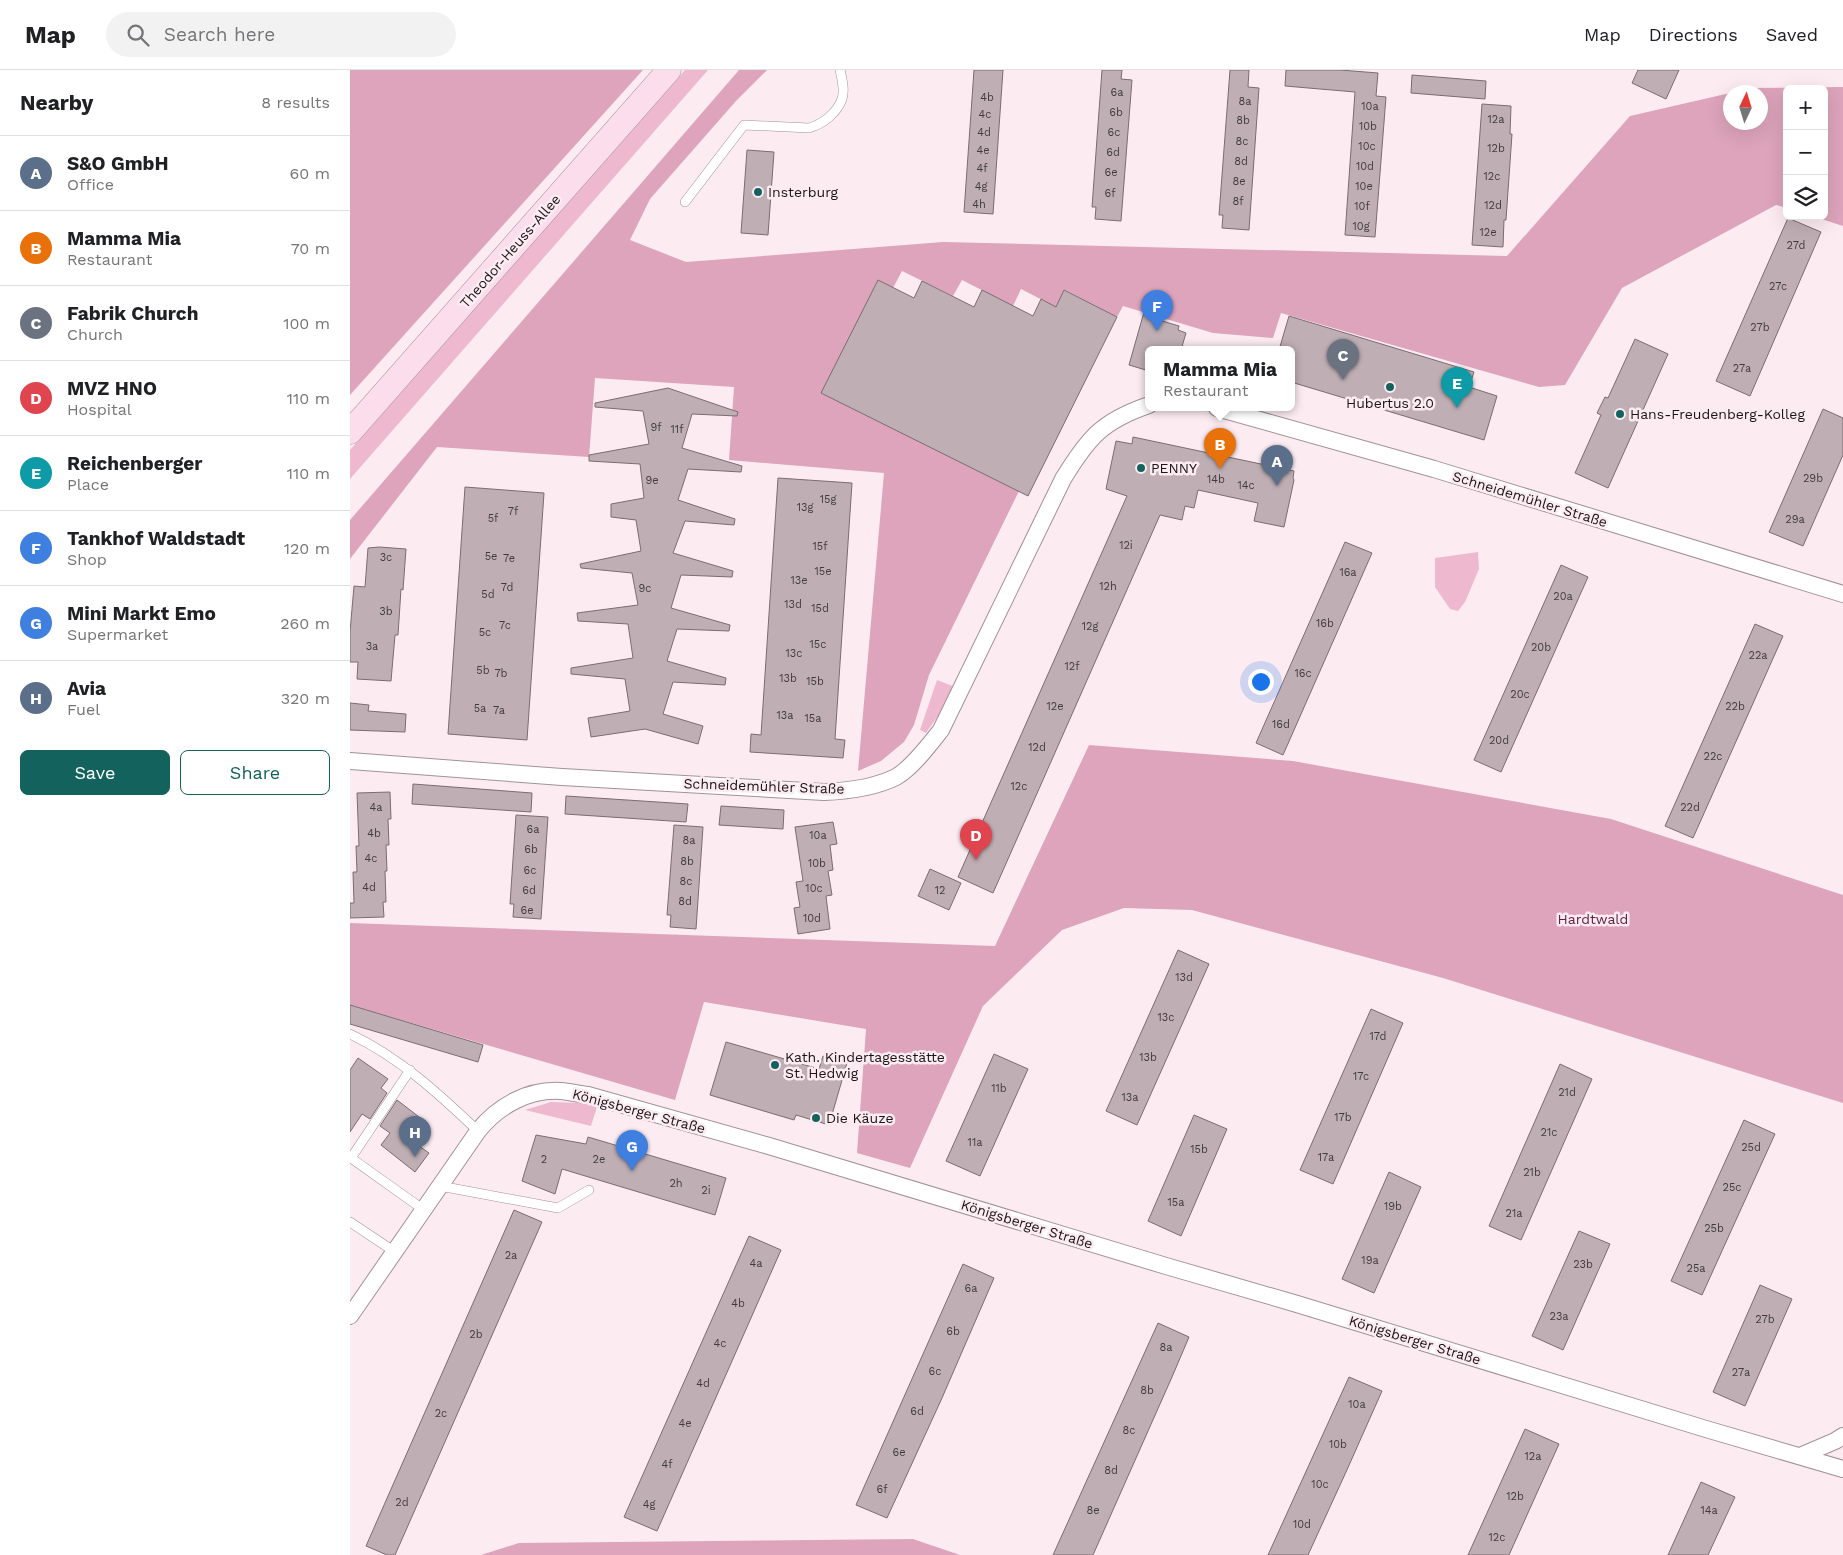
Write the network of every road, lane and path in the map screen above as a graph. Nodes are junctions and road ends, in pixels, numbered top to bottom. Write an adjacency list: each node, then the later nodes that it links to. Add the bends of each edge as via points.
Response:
1 (669, 70): 6 (main road, Theodor-Heuss-Allee)
2 (840, 70): 3 (lane, via 842,98 828,119 809,128 744,125)
3 (685, 202)
4 (1145, 406): 8 (street, Schneidemühler Straße, via 1116,419 1082,449 1063,479 942,730 897,776 866,787 824,792)
5 (1228, 411): 7 (street, Schneidemühler Straße)
6 (350, 432)
7 (1843, 594)
8 (350, 761)
9 (350, 1035): 10 (lane)
10 (410, 1070): 11 (lane); 14 (lane, via 351,1158)
11 (478, 1131): 12 (street, Königsberger Straße); 19 (street, Königsberger Straße, via 490,1116 520,1098 560,1091 588,1095 769,1146)
12 (440, 1186): 13 (lane, via 558,1208); 14 (street, Königsberger Straße)
13 (589, 1190)
14 (424, 1210): 16 (street, Königsberger Straße)
15 (350, 1222): 16 (lane)
16 (394, 1252): 17 (street, Königsberger Straße)
17 (350, 1316)
18 (1843, 1436): 19 (street)
19 (1800, 1456): 20 (street, Königsberger Straße)
20 (1843, 1469)

